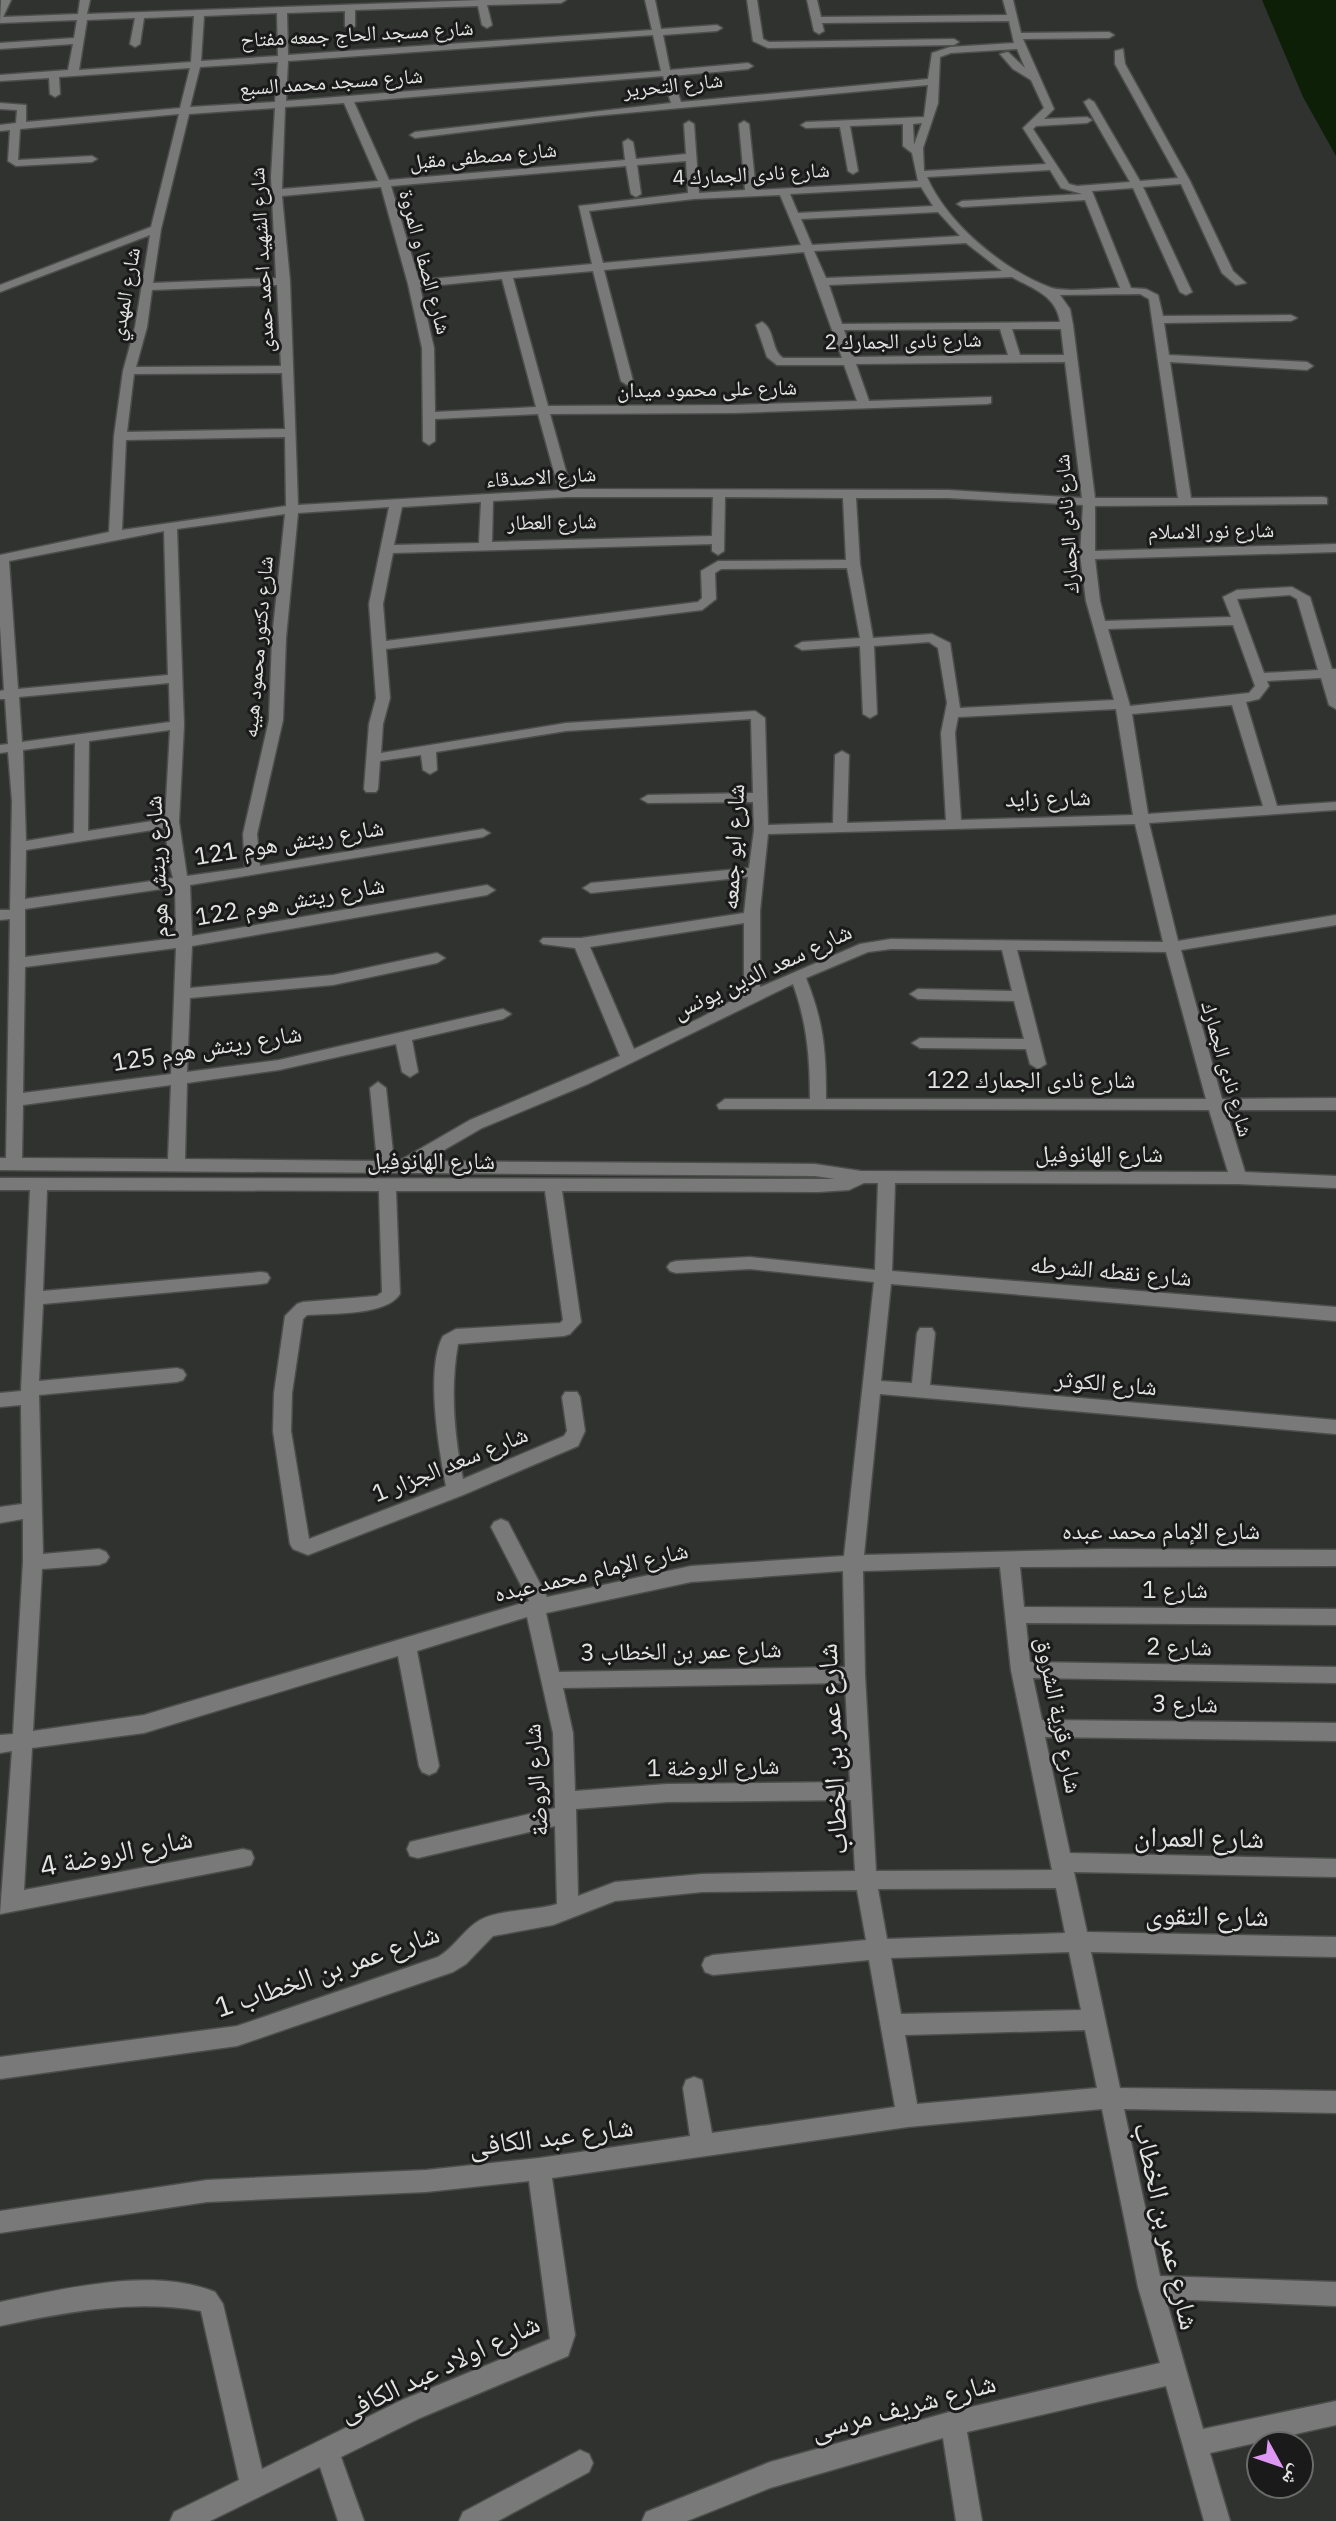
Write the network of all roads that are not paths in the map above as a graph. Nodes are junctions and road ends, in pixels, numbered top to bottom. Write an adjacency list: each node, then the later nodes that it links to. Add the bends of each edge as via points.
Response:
1 (6, 0): 14 (street)
2 (85, 0): 13 (street)
3 (561, 0): 8 (street)
4 (650, 0): 20 (street)
5 (752, 0): 25 (street, via 760,43)
6 (812, 0): 16 (street)
7 (1009, 0): 15 (street)
8 (482, 3): 9 (street); 17 (street)
9 (350, 7): 10 (street); 18 (street)
10 (282, 9): 11 (street); 29 (street, شارع الشهيد احمد حمدى)
11 (199, 13): 12 (street); 30 (street, شارع المهدي)
12 (140, 15): 13 (street); 24 (street)
13 (82, 16): 14 (street); 22 (street)
14 (0, 17)
15 (1014, 18): 16 (street); 23 (street)
16 (816, 20): 25 (street)
17 (487, 25)
18 (349, 26)
19 (717, 28): 20 (street, شارع مسجد الحاج جمعه مفتاح)
20 (657, 34): 29 (street, شارع مسجد الحاج جمعه مفتاح); 32 (street)
21 (1109, 35): 23 (street)
22 (80, 41): 26 (street); 33 (street)
23 (1020, 41): 25 (street); 36 (street); 37 (street, via 941,51 933,59)
24 (135, 44)
25 (822, 45)
26 (0, 46)
27 (1120, 51): 66 (street, via 1120,64)
28 (1005, 54): 36 (street)
29 (283, 57): 30 (street, شارع مسجد الحاج جمعه مفتاح); 42 (street, شارع الشهيد احمد حمدى)
30 (196, 63): 33 (street, شارع مسجد الحاج جمعه مفتاح); 45 (street, شارع المهدي)
31 (748, 65): 32 (street, شارع مسجد محمد السبع)
32 (666, 72): 39 (street, شارع مسجد محمد السبع); 41 (street)
33 (73, 73): 34 (street, شارع مسجد الحاج جمعه مفتاح)
34 (54, 74): 35 (street, شارع مسجد الحاج جمعه مفتاح); 38 (street)
35 (0, 78)
36 (1036, 79): 44 (street)
37 (935, 81): 41 (street, شارع التحرير); 46 (street)
38 (55, 94)
39 (348, 100): 42 (street, شارع مسجد محمد السبع); 67 (street, شارع الصفا و المروة)
40 (1089, 102): 68 (street)
41 (677, 104): 57 (street, شارع التحرير)
42 (278, 105): 45 (street, شارع مسجد محمد السبع); 72 (street, شارع الشهيد احمد حمدى)
43 (0, 106): 55 (street, via 22,107)
44 (1049, 111): 49 (street); 51 (street)
45 (184, 112): 55 (street, شارع مسجد محمد السبع); 78 (street, شارع المهدي)
46 (929, 120): 48 (street); 59 (street)
47 (1087, 120): 49 (street)
48 (908, 121): 50 (street); 59 (street, via 908,146)
49 (1063, 121): 51 (street)
50 (844, 123): 54 (street); 64 (street)
51 (1032, 123): 63 (street, via 1029,131)
52 (689, 124): 60 (street)
53 (744, 124): 70 (street)
54 (806, 125)
55 (18, 127): 56 (street, شارع مسجد محمد السبع); 61 (street, via 16,163)
56 (0, 128)
57 (415, 135)
58 (628, 142): 62 (street)
59 (917, 152): 65 (street)
60 (692, 157): 62 (street, شارع مصطفى مقبل); 74 (street)
61 (92, 159)
62 (631, 162): 67 (street, شارع مصطفى مقبل); 73 (street)
63 (1052, 167): 65 (street, شارع نادى الجمارك 4); 71 (street, via 1065,186)
64 (853, 171)
65 (922, 179): 69 (street, شارع نادى الجمارك 4); 76 (street)
66 (1185, 181): 68 (street); 86 (street, via 1228,273)
67 (385, 184): 72 (street, شارع مصطفى مقبل); 87 (street, شارع الصفا و المروة)
68 (1138, 185): 71 (street); 92 (street)
69 (783, 190): 70 (street, شارع نادى الجمارك 4); 77 (street)
70 (751, 192): 74 (street, شارع نادى الجمارك 4)
71 (1087, 192): 75 (street); 90 (street)
72 (277, 193): 84 (street, شارع الشهيد احمد حمدى)
73 (636, 194)
74 (694, 195): 81 (street, شارع نادى الجمارك 4, via 583,210)
75 (962, 204)
76 (942, 209): 77 (street); 79 (street)
77 (793, 216): 80 (street)
78 (156, 229): 88 (street, شارع المهدي); 89 (street)
79 (971, 239): 80 (street); 82 (street)
80 (808, 248): 81 (street); 85 (street)
81 (597, 267): 83 (street); 106 (street)
82 (1014, 274): 85 (street); 91 (street)
83 (507, 276): 87 (street); 109 (street)
84 (284, 281): 88 (street); 104 (street, شارع الشهيد احمد حمدى)
85 (822, 282): 98 (street)
86 (1240, 283)
87 (414, 284): 110 (street, شارع الصفا و المروة, via 428,348)
88 (147, 287): 105 (street, شارع المهدي)
89 (0, 289)
90 (1127, 291): 91 (street); 94 (street, via 1152,295)
91 (1050, 292): 96 (street, شارع نادى الجمارك, via 1059,300)
92 (1186, 292)
93 (1291, 318): 94 (street)
94 (1157, 320): 101 (street)
95 (762, 325): 102 (street, شارع نادى الجمارك 2, via 776,360)
96 (1067, 325): 97 (street); 100 (street, شارع نادى الجمارك)
97 (1005, 326): 98 (street); 99 (street)
98 (839, 327): 102 (street)
99 (1016, 358): 100 (street, شارع نادى الجمارك 2); 102 (street, شارع نادى الجمارك 2)
100 (1070, 358): 120 (street, شارع نادى الجمارك)
101 (1163, 358): 103 (street); 118 (street)
102 (851, 361): 108 (street)
103 (1307, 366)
104 (288, 369): 105 (street); 111 (street, شارع الشهيد احمد حمدى)
105 (129, 371): 112 (street, شارع المهدي)
106 (627, 381)
107 (987, 400): 108 (street, شارع على محمود ميدان)
108 (864, 404): 109 (street, شارع على محمود ميدان)
109 (542, 410): 110 (street, شارع على محمود ميدان); 116 (street)
110 (429, 416): 113 (street, شارع الصفا و المروة)
111 (291, 433): 112 (street); 122 (street, شارع الشهيد احمد حمدى)
112 (120, 436): 124 (street, شارع المهدي)
113 (429, 441)
114 (719, 492): 115 (street, شارع الاصدقاء); 116 (street, شارع الاصدقاء); 125 (street)
115 (849, 493): 120 (street, شارع الاصدقاء); 131 (street)
116 (566, 494): 117 (street, شارع الاصدقاء)
117 (487, 499): 121 (street, شارع الاصدقاء); 126 (street)
118 (1185, 500): 119 (street, شارع الاصدقاء); 120 (street, شارع الاصدقاء)
119 (1323, 500)
120 (1089, 502): 129 (street, شارع نادى الجمارك)
121 (396, 503): 122 (street, شارع الاصدقاء); 128 (street)
122 (292, 508): 123 (street, شارع الاصدقاء); 167 (street, شارع دكتور محمود هيبه, via 276,720 249,844)
123 (170, 526): 124 (street, شارع الاصدقاء); 140 (street, شارع ريتش هوم)
124 (116, 535): 130 (street, شارع الاصدقاء)
125 (718, 540): 126 (street, شارع العطار); 132 (street)
126 (485, 544): 128 (street, شارع العطار)
127 (1336, 548): 129 (street, شارع نور الاسلام)
128 (386, 549): 136 (street, via 376,604)
129 (1087, 555): 134 (street, شارع نادى الجمارك)
130 (1, 559): 141 (street)
131 (853, 564): 132 (street); 135 (street)
132 (718, 565): 136 (street, via 708,571 709,599 702,606)
133 (1238, 621): 134 (street); 138 (street, via 1232,595 1301,594); 139 (street)
134 (1101, 625): 144 (street, شارع نادى الجمارك)
135 (867, 642): 137 (street); 145 (street, via 932,638 942,642); 146 (street)
136 (378, 646): 152 (street, via 383,698)
137 (802, 646)
138 (1331, 673): 139 (street); 143 (street)
139 (1259, 677): 142 (street, via 1259,691)
140 (176, 678): 141 (street); 147 (street, شارع ريتش هوم)
141 (6, 694): 149 (street)
142 (1238, 700): 144 (street); 158 (street)
143 (1336, 705)
144 (1124, 707): 145 (street); 159 (street, شارع نادى الجمارك)
145 (952, 713): 161 (street, via 948,733)
146 (870, 714)
147 (177, 725): 148 (street); 160 (street, شارع ريتش هوم)
148 (82, 737): 149 (street); 165 (street)
149 (8, 748): 166 (street)
150 (428, 748): 152 (street); 153 (street); 155 (street, شارع ابو جمعه, via 566,727 755,715)
151 (842, 755): 162 (street)
152 (374, 758): 154 (street)
153 (430, 770)
154 (371, 789)
155 (761, 797): 156 (street); 163 (street, شارع ابو جمعه)
156 (648, 799)
157 (1336, 806): 158 (street, شارع زايد)
158 (1272, 812): 159 (street, شارع زايد)
159 (1141, 819): 161 (street, شارع زايد); 180 (street, شارع نادى الجمارك)
160 (172, 822): 165 (street); 169 (street, شارع ريتش هوم)
161 (954, 823): 162 (street, شارع زايد)
162 (840, 827): 163 (street, شارع زايد)
163 (761, 830): 168 (street, شارع ابو جمعه)
164 (482, 833): 167 (street, شارع ريتش هوم 121)
165 (81, 836): 166 (street)
166 (20, 846): 172 (street)
167 (253, 872): 169 (street, شارع ريتش هوم 121)
168 (756, 872): 170 (street); 174 (street, شارع ابو جمعه)
169 (182, 883): 172 (street, شارع ريتش هوم 121); 177 (street, شارع ريتش هوم)
170 (591, 888)
171 (487, 890): 177 (street, شارع ريتش هوم 122)
172 (18, 910): 173 (street, شارع ريتش هوم 121); 182 (street)
173 (0, 915)
174 (752, 917): 178 (street); 187 (street, شارع ابو جمعه)
175 (1336, 920): 180 (street, شارع سعد الدين يونس)
176 (548, 941): 178 (street)
177 (184, 942): 182 (street, شارع ريتش هوم 122); 185 (street, شارع ريتش هوم)
178 (580, 943): 193 (street)
179 (1008, 945): 180 (street, شارع سعد الدين يونس); 183 (street, شارع سعد الدين يونس, via 877,945); 188 (street)
180 (1172, 947): 199 (street, شارع نادى الجمارك)
181 (437, 958): 185 (street, via 333,980)
182 (16, 962): 184 (street)
183 (798, 977): 187 (street, شارع سعد الدين يونس); 202 (street, via 812,1014 818,1051)
184 (7, 990): 198 (street)
185 (182, 994): 196 (street, شارع ريتش هوم)
186 (918, 994): 188 (street)
187 (752, 996): 193 (street, شارع سعد الدين يونس)
188 (1020, 996): 192 (street)
189 (503, 1014): 190 (street, شارع ريتش هوم 125)
190 (403, 1036): 195 (street); 196 (street, شارع ريتش هوم 125, via 279,1065)
191 (920, 1043): 192 (street)
192 (1033, 1044): 194 (street)
193 (629, 1057): 205 (street, شارع سعد الدين يونس, via 476,1124)
194 (1038, 1064)
195 (410, 1072)
196 (177, 1080): 198 (street, شارع ريتش هوم 125); 204 (street, شارع ريتش هوم)
197 (378, 1088): 205 (street)
198 (16, 1100): 203 (street)
199 (1214, 1104): 200 (street, شارع نادى الجمارك 122); 202 (street, شارع نادى الجمارك 122); 208 (street, شارع نادى الجمارك)
200 (1336, 1104)
201 (725, 1105): 202 (street, شارع نادى الجمارك 122)
202 (818, 1105)
203 (7, 1164): 204 (street, شارع الهانوفيل)
204 (176, 1164): 205 (street, شارع الهانوفيل)
205 (394, 1167): 206 (street, شارع الهانوفيل, via 815,1171)
206 (861, 1177): 207 (street, شارع الهانوفيل); 213 (street, شارع الهانوفيل, via 835,1185)
207 (887, 1178): 208 (street, شارع الهانوفيل); 215 (street, شارع عمر بن الخطاب)
208 (1238, 1178): 209 (street, شارع الهانوفيل)
209 (1336, 1182)
210 (0, 1184): 211 (street, شارع الهانوفيل)
211 (39, 1185): 212 (street, شارع الهانوفيل); 217 (street)
212 (387, 1186): 213 (street, شارع الهانوفيل); 227 (street, شارع سعد الجزار 1, via 391,1294 381,1301 303,1309 293,1316 282,1431 300,1544 305,1547)
213 (553, 1186): 227 (street, via 572,1322 564,1329 456,1336 449,1341 446,1442)
214 (676, 1267): 215 (street, شارع نقطه الشرطه, via 750,1263)
215 (883, 1277): 218 (street, شارع نقطه الشرطه); 221 (street, شارع عمر بن الخطاب)
216 (261, 1278): 217 (street)
217 (33, 1298): 223 (street)
218 (1336, 1314)
219 (926, 1333): 222 (street)
220 (177, 1375): 223 (street)
221 (873, 1387): 222 (street, شارع الكوثر); 235 (street, شارع عمر بن الخطاب)
222 (920, 1391): 226 (street, شارع الكوثر)
223 (30, 1393): 225 (street); 228 (street)
224 (571, 1397): 227 (street, شارع سعد الجزار 1, via 576,1431 571,1441)
225 (0, 1400)
226 (1336, 1427)
227 (456, 1490)
228 (32, 1510): 229 (street); 234 (street)
229 (0, 1515)
230 (501, 1527): 236 (street, شارع الروضة)
231 (99, 1557): 234 (street)
232 (1336, 1558): 233 (street, شارع الإمام محمد عبده)
233 (1009, 1559): 235 (street, شارع الإمام محمد عبده); 237 (street, شارع قرية الشروق)
234 (33, 1562): 246 (street)
235 (853, 1563): 236 (street, شارع الإمام محمد عبده, via 691,1574); 241 (street, شارع عمر بن الخطاب)
236 (539, 1607): 239 (street, شارع الإمام محمد عبده); 243 (street, شارع الروضة)
237 (1014, 1615): 238 (street, شارع 1); 240 (street, شارع قرية الشروق)
238 (1336, 1617)
239 (406, 1647): 246 (street, شارع الإمام محمد عبده, via 157,1721); 248 (street)
240 (1021, 1670): 242 (street, شارع 2); 244 (street, شارع قرية الشروق)
241 (855, 1675): 243 (street, شارع عمر بن الخطاب 3); 249 (street, شارع عمر بن الخطاب)
242 (1336, 1675)
243 (551, 1679): 250 (street, شارع الروضة, via 563,1733)
244 (1033, 1728): 245 (street, شارع 3); 254 (street, شارع قرية الشروق)
245 (1336, 1732)
246 (23, 1742): 247 (street, شارع الإمام محمد عبده); 256 (street)
247 (0, 1744)
248 (429, 1766)
249 (861, 1791): 250 (street, شارع الروضة 1, via 667,1793); 255 (street, شارع عمر بن الخطاب)
250 (567, 1808): 251 (street, شارع الروضة 1); 257 (street, شارع الروضة)
251 (418, 1849)
252 (243, 1858): 256 (street, شارع الروضة 4)
253 (1336, 1868): 254 (street, شارع العمران)
254 (1063, 1871): 255 (street, شارع عمر بن الخطاب); 258 (street, شارع عمر بن الخطاب)
255 (866, 1880): 257 (street, شارع عمر بن الخطاب 1, via 702,1883 615,1892); 260 (street)
256 (7, 1903)
257 (568, 1909): 264 (street, شارع عمر بن الخطاب 1, via 488,1927 445,1965 237,2036)
258 (1077, 1942): 259 (street, شارع التقوى); 260 (street, شارع التقوى); 262 (street, شارع عمر بن الخطاب)
259 (1336, 1947)
260 (876, 1949): 261 (street, شارع التقوى); 263 (street)
261 (713, 1965)
262 (1093, 2020): 263 (street); 266 (street, شارع عمر بن الخطاب)
263 (890, 2025): 268 (street)
264 (0, 2068)
265 (694, 2088): 269 (street)
266 (1108, 2098): 267 (street, شارع عبد الكافى); 268 (street, شارع عبد الكافى); 272 (street, شارع عمر بن الخطاب)
267 (1336, 2102)
268 (908, 2116): 269 (street, شارع عبد الكافى)
269 (703, 2147): 270 (street, شارع عبد الكافى)
270 (539, 2169): 271 (street, شارع عبد الكافى, via 426,2181 207,2191); 279 (street, شارع اولاد عبد الكافى, via 562,2343 411,2409)
271 (0, 2222)
272 (1150, 2287): 273 (street); 275 (street, شارع عمر بن الخطاب)
273 (1336, 2294)
274 (0, 2314): 281 (street, via 133,2291 211,2304)
275 (1174, 2372): 277 (street, شارع شريف مرسى); 278 (street, شارع عمر بن الخطاب)
276 (1336, 2413): 278 (street)
277 (953, 2423): 285 (street, شارع شريف مرسى, via 770,2475); 286 (street)
278 (1194, 2444): 287 (street, شارع عمر بن الخطاب)
279 (327, 2452): 281 (street, شارع اولاد عبد الكافى); 283 (street)
280 (580, 2463): 284 (street)
281 (254, 2488): 282 (street, شارع اولاد عبد الكافى)
282 (183, 2521)
283 (351, 2521)
284 (472, 2521)
285 (655, 2521)
286 (969, 2521)
287 (1217, 2521)

